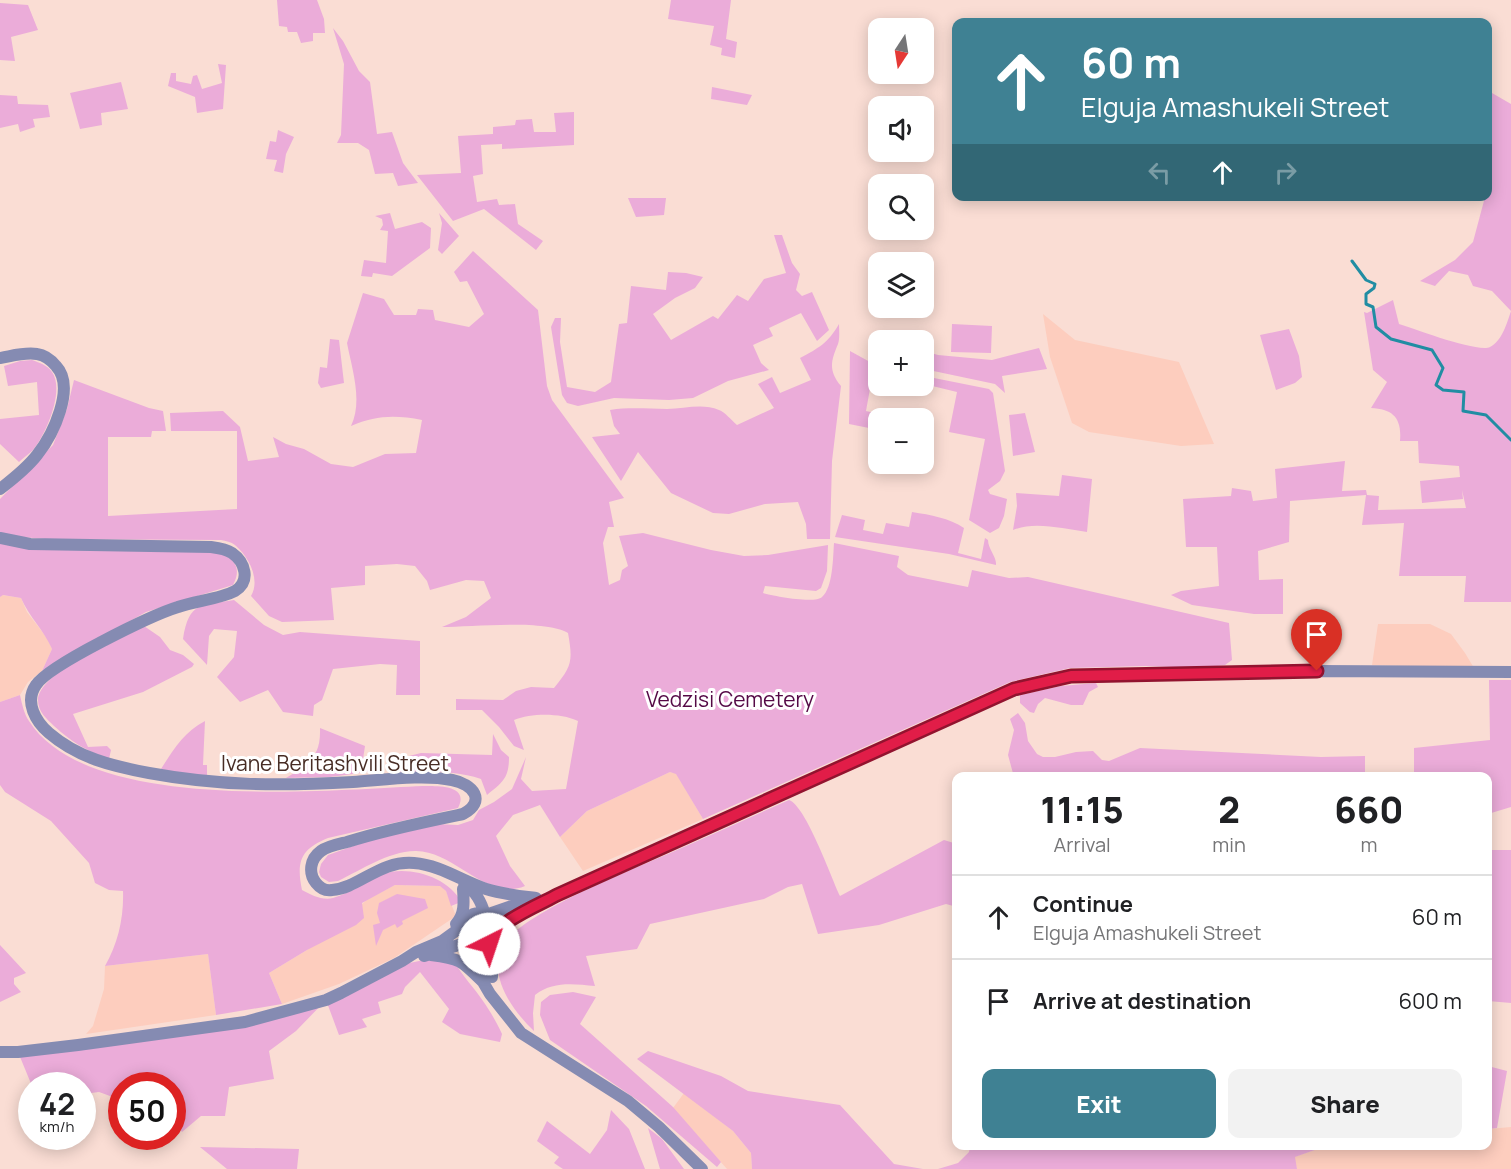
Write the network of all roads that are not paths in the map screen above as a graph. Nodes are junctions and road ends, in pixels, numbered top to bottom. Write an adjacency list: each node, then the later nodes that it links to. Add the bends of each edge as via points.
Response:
1 (0, 358): 2 (main road, via 21,354 46,357 62,372 64,382 58,413 41,449)
2 (0, 489)
3 (0, 538): 5 (main road, Ivane Beritashvili Street, via 30,544 211,547 232,553 245,573 236,591 176,607 144,621 44,676 31,701 40,724 86,757 206,783 309,784 426,778 459,781 476,794 471,810 329,847 321,851 311,867 311,875 320,888 332,890 397,864 421,864)
4 (1511, 672): 7 (main road, via 1317,671 1071,676 1044,681 1000,695)
5 (445, 872): 6 (main road); 7 (main road, via 486,889); 8 (main road, via 474,890)
6 (463, 889): 9 (main road, via 469,904); 12 (main road, via 461,917)
7 (541, 900): 8 (main road); 10 (main road); 13 (main road, via 498,940)
8 (486, 915): 9 (main road, via 474,914); 10 (main road, via 493,923)
9 (467, 921): 11 (main road, via 465,934); 12 (main road)
10 (491, 937): 11 (main road, via 481,943); 13 (main road)
11 (472, 941): 12 (main road); 13 (main road)
12 (429, 950): 13 (main road, via 464,963); 14 (main road, via 326,1000 245,1022)
13 (488, 980): 15 (main road, via 501,1008 521,1033 628,1101)
14 (0, 1052)
15 (702, 1169)

